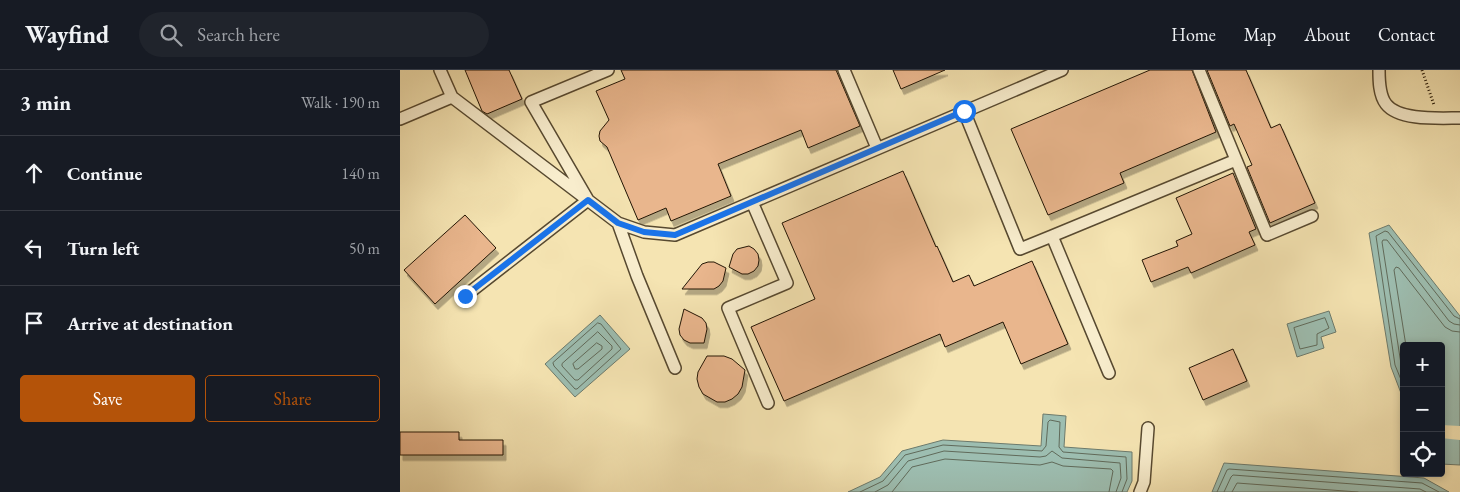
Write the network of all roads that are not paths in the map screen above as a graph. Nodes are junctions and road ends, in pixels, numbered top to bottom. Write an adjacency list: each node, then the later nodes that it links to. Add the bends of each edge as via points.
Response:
1 (440, 70): 7 (lane)
2 (608, 70): 13 (lane, via 531,102)
3 (844, 70): 11 (lane)
4 (1062, 70): 8 (lane)
5 (1199, 70): 12 (lane)
6 (1378, 70): 9 (lane, via 1385,103 1395,112)
7 (452, 97): 10 (lane); 13 (lane)
8 (964, 111): 11 (lane); 17 (lane, via 1020,249)
9 (1460, 118)
10 (400, 119)
11 (877, 148): 14 (lane)
12 (1236, 160): 15 (lane, via 1267,235); 17 (lane)
13 (588, 200): 16 (lane); 18 (lane)
14 (752, 202): 16 (lane, via 675,235 644,232); 21 (lane, via 787,283 728,308)
15 (1312, 216)
16 (618, 223): 19 (lane)
17 (1052, 236): 20 (lane)
18 (465, 296)
19 (675, 368)
20 (1109, 373)
21 (768, 403)
22 (1148, 428): 23 (lane, via 1144,482)
23 (1140, 492)

